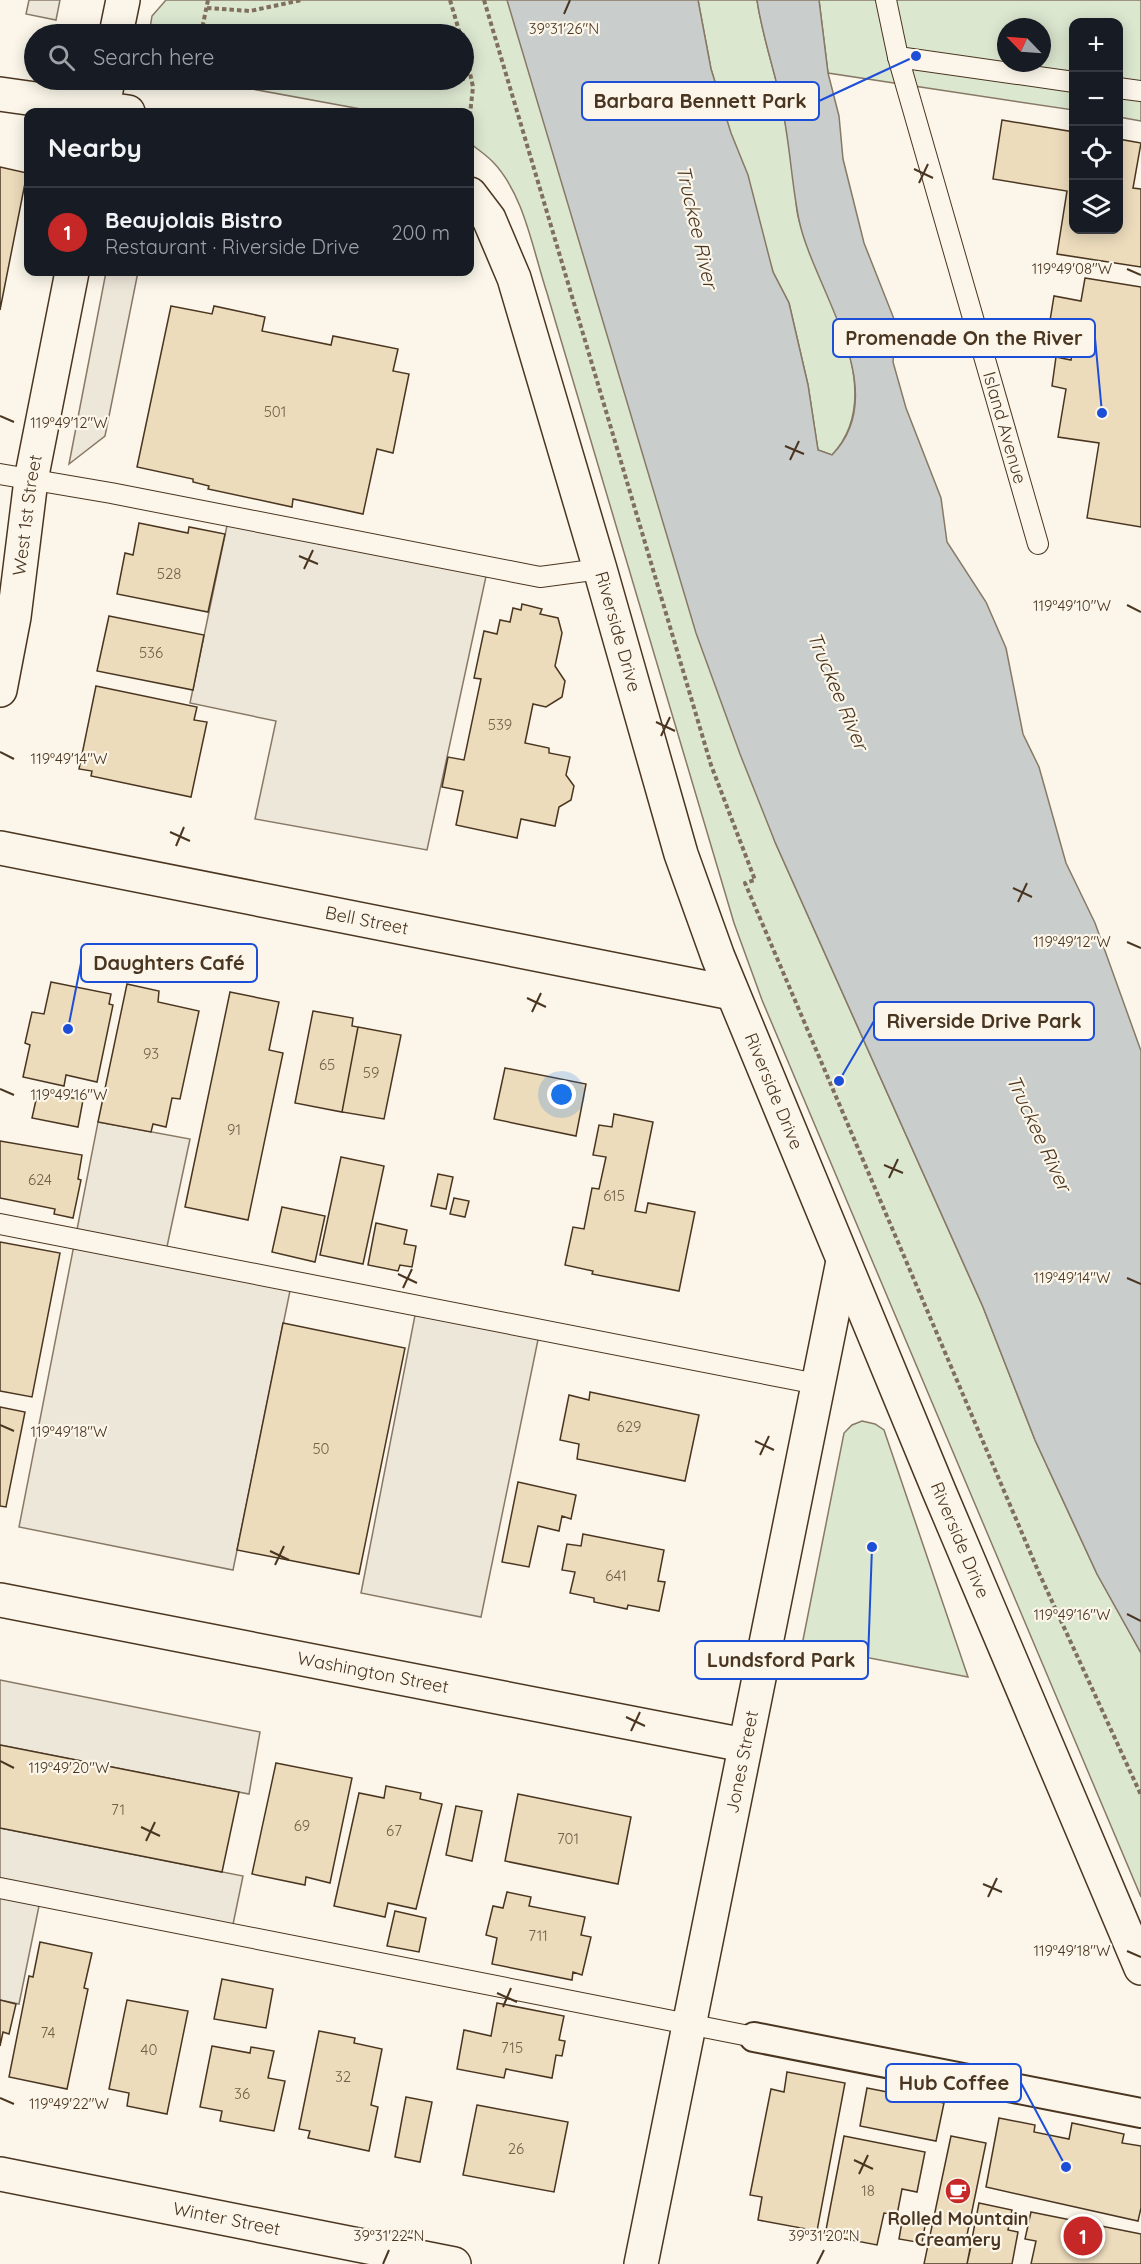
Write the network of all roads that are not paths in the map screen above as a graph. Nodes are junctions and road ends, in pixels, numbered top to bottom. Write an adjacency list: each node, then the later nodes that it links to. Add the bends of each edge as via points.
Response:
1 (123, 0): 3 (street)
2 (886, 0): 4 (lane, Island Avenue)
3 (118, 24)
4 (898, 57): 5 (lane); 13 (lane, Island Avenue)
5 (1069, 81)
6 (1123, 89): 7 (lane)
7 (1141, 91)
8 (0, 94): 9 (street)
9 (110, 103)
10 (474, 199): 14 (street, Riverside Drive, via 489,219 514,278)
11 (71, 276): 12 (street, West 1st Street)
12 (16, 477): 14 (lane, via 540,577); 15 (street, West 1st Street, via 14,617)
13 (1038, 544)
14 (600, 569): 17 (street, Riverside Drive, via 681,854)
15 (0, 690)
16 (0, 848): 17 (street, Bell Street)
17 (732, 993): 19 (street, Riverside Drive)
18 (0, 1224): 20 (lane)
19 (843, 1262): 20 (street, Jones Street); 24 (street, Riverside Drive)
20 (817, 1384): 22 (street, Jones Street)
21 (0, 1600): 22 (street, Washington Street)
22 (744, 1745): 25 (street, Jones Street)
23 (0, 1888): 25 (lane)
24 (1141, 1968)
25 (689, 2024): 26 (lane); 30 (street, Jones Street)
26 (754, 2037): 27 (street)
27 (1141, 2112)
28 (0, 2174): 29 (street, Winter Street)
29 (454, 2264)
30 (641, 2264)

